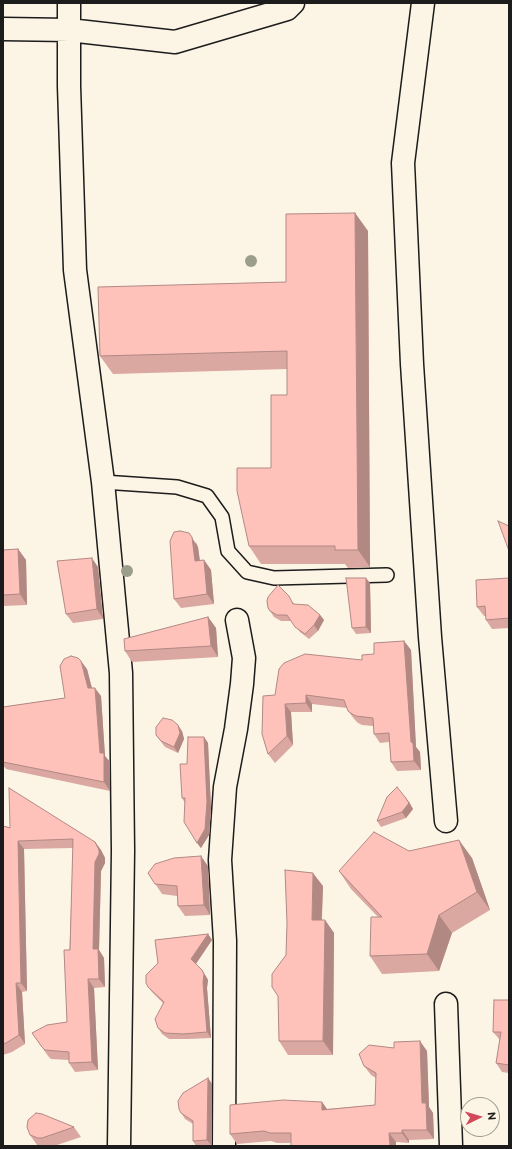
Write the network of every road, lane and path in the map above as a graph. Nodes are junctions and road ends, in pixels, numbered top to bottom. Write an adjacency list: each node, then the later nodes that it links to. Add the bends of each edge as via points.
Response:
1 (69, 3): 5 (street)
2 (293, 3): 5 (street, via 287,9 175,42)
3 (423, 3): 9 (street, via 403,163 412,364 430,637)
4 (3, 29): 5 (street)
5 (69, 30): 6 (street, via 75,270)
6 (103, 482): 7 (lane, via 177,487 207,496 222,517 228,551 247,572 274,578); 11 (street, via 121,673 123,859)
7 (388, 575)
8 (237, 620): 12 (street, via 244,658 236,729 225,787 220,860 225,940)
9 (446, 821)
10 (446, 1004): 13 (street)
11 (119, 1146)
12 (224, 1146)
13 (452, 1146)

